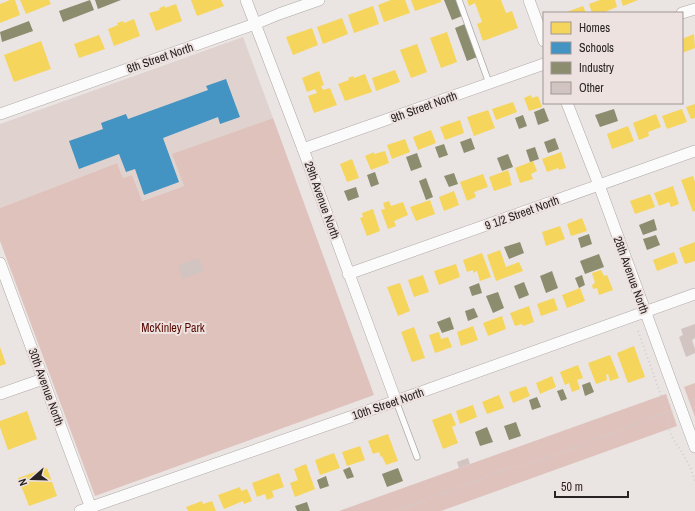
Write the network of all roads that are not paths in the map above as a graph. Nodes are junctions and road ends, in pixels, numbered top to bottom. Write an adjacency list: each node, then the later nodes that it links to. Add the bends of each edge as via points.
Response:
1 (246, 0): 7 (street, 29th Avenue North)
2 (319, 0): 7 (street, 8th Street North)
3 (458, 0): 10 (lane)
4 (529, 0): 8 (street)
5 (695, 9): 6 (street)
6 (683, 13)
7 (255, 24): 12 (street, 8th Street North); 13 (street, 29th Avenue North)
8 (543, 38)
9 (543, 64): 10 (street, 9th Street North)
10 (489, 83): 13 (street, 9th Street North)
11 (567, 104): 15 (street, 28th Avenue North)
12 (0, 114)
13 (303, 149): 17 (street, 29th Avenue North)
14 (695, 151): 15 (street, 9 1/2 Street North)
15 (599, 185): 17 (street, 9 1/2 Street North); 19 (street, 28th Avenue North)
16 (0, 263): 20 (street, 30th Avenue North)
17 (348, 274): 22 (street, 29th Avenue North)
18 (695, 294): 19 (street, 10th Street North)
19 (645, 312): 22 (street, 10th Street North); 23 (street, 28th Avenue North)
20 (43, 379): 21 (street); 25 (street, 30th Avenue North)
21 (0, 394)
22 (396, 401): 24 (lane); 25 (street, 10th Street North)
23 (695, 448)
24 (417, 456)
25 (88, 510)

